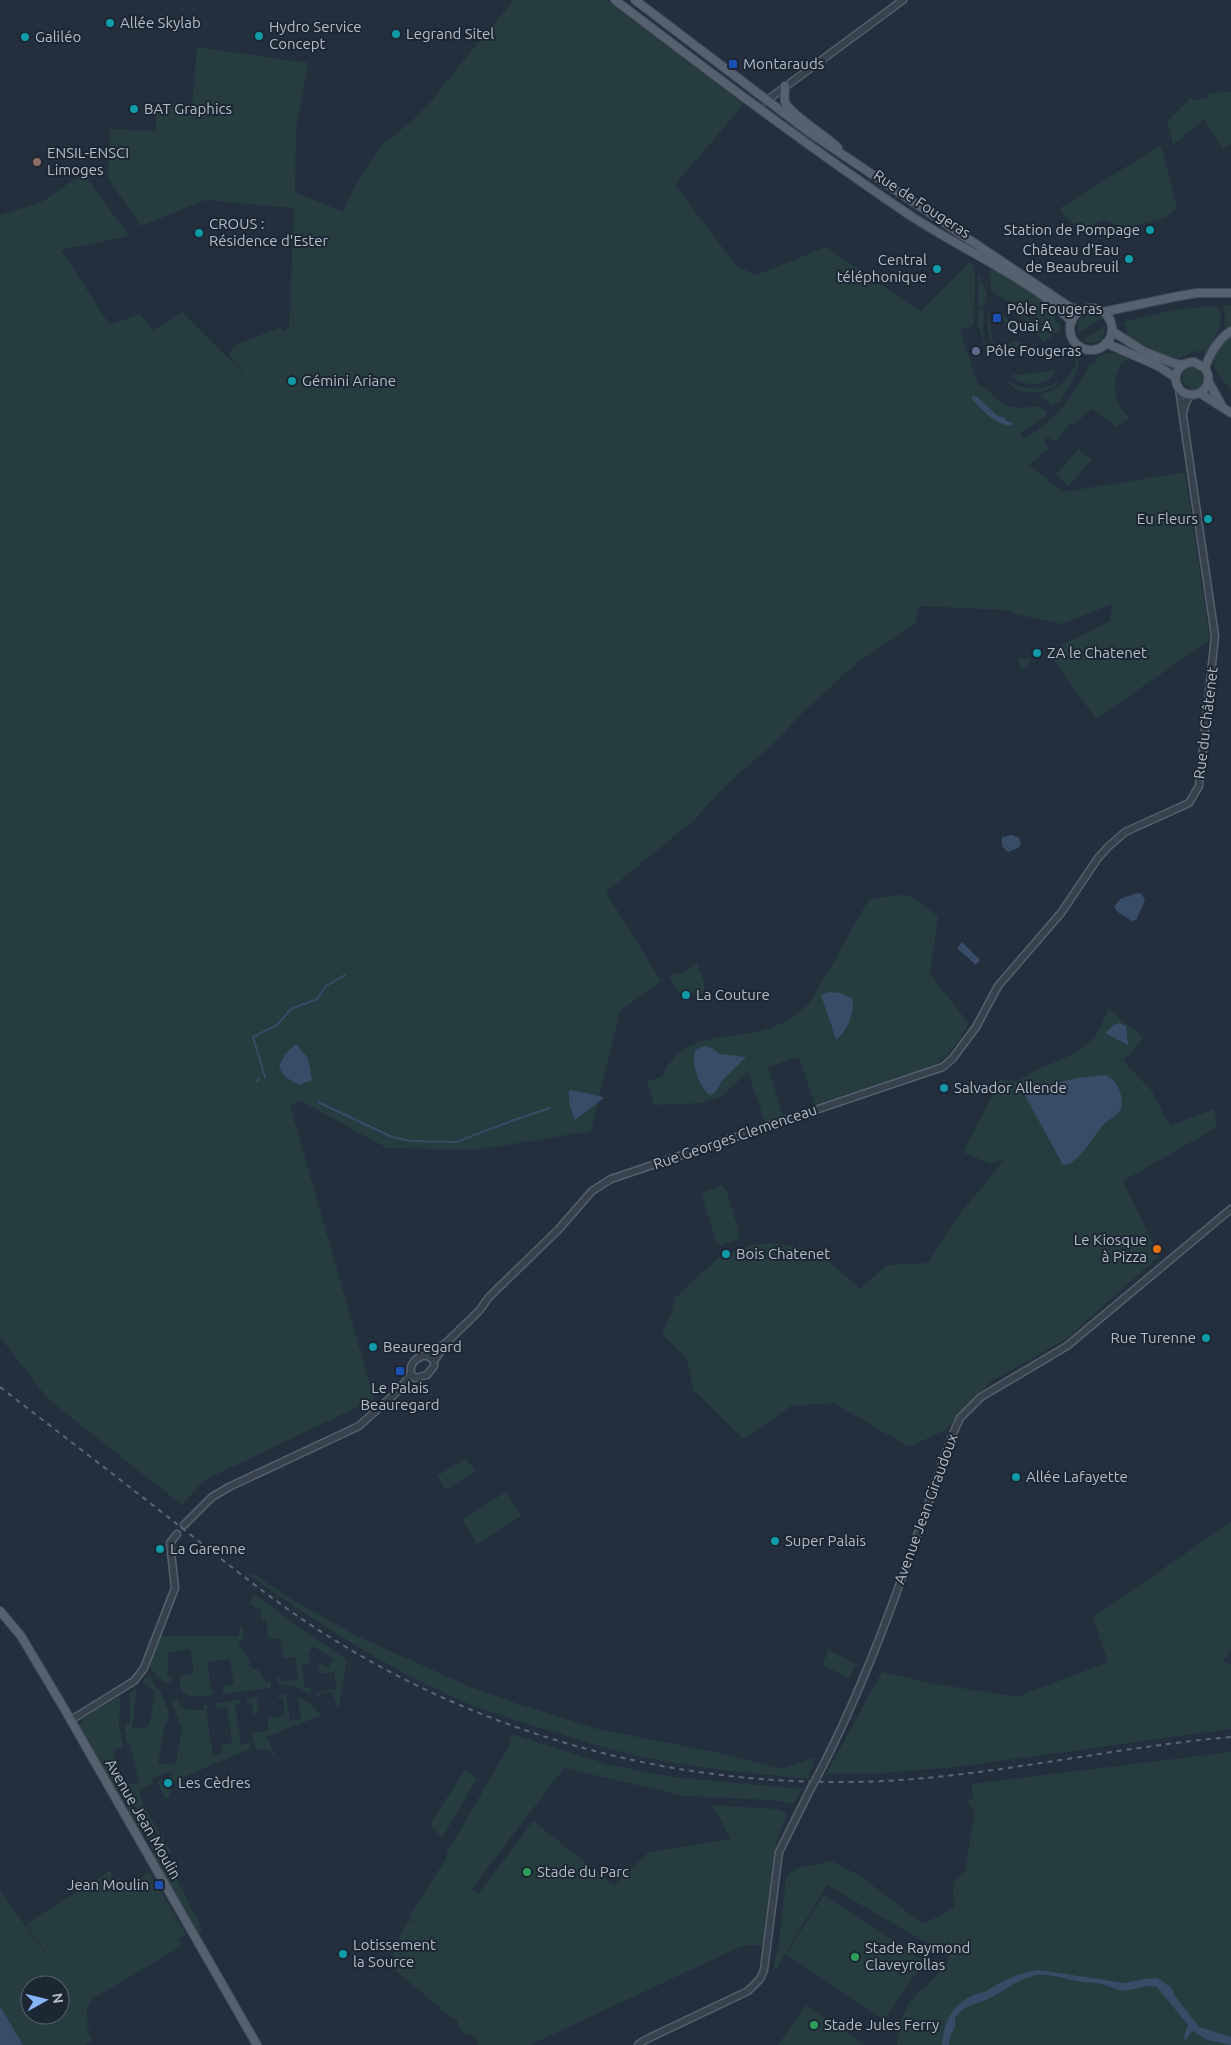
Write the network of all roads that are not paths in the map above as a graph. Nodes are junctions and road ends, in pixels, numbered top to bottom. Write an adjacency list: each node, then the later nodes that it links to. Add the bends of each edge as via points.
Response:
1 (615, 0): 6 (main road, Rue de Fougeras)
2 (635, 0): 5 (main road, Rue de Fougeras)
3 (903, 0): 4 (street)
4 (785, 86): 5 (street); 7 (main road, via 787,106)
5 (766, 101): 6 (main road); 7 (main road, Rue de Fougeras)
6 (758, 107): 11 (main road, Rue de Fougeras, via 909,214 1039,292)
7 (842, 154): 9 (main road, Rue de Fougeras, via 1071,308)
8 (1231, 293): 10 (main road, via 1174,297)
9 (1082, 310): 10 (main road, via 1089,308); 11 (main road)
10 (1103, 312): 12 (main road, via 1110,320)
11 (1072, 321): 14 (main road, via 1072,337 1080,346 1094,350)
12 (1112, 331): 14 (main road); 15 (main road, via 1145,352)
13 (1231, 331): 16 (main road, via 1216,345)
14 (1106, 343): 17 (main road)
15 (1183, 365): 16 (main road, via 1194,362); 17 (main road)
16 (1205, 368): 18 (main road)
17 (1175, 377): 19 (main road)
18 (1208, 381): 20 (main road, via 1207,386); 21 (main road)
19 (1180, 389): 20 (main road, via 1186,394); 23 (street, Rue du Châtenet)
20 (1196, 394): 21 (main road); 23 (street, Rue du Châtenet, via 1186,402)
21 (1224, 408): 22 (main road)
22 (1231, 413)
23 (1183, 416): 24 (street, Rue du Châtenet, via 1215,636 1199,786 1189,803 1125,832 1108,847)
24 (1028, 953): 26 (street, Rue Georges Clemenceau, via 998,986 976,1027 943,1067 611,1179 592,1190 558,1230)
25 (1231, 1209): 35 (street, Avenue Jean Giraudoux, bridge, via 1067,1346 981,1397 960,1418 888,1618 841,1731 779,1852 768,1948 760,1979 748,1991)
26 (447, 1342): 27 (street, Rue Georges Clemenceau); 28 (street, Rue Georges Clemenceau)
27 (427, 1356): 28 (street); 29 (street, Rue Georges Clemenceau, via 414,1361 411,1368)
28 (434, 1361): 29 (street, Rue Georges Clemenceau, via 427,1375)
29 (413, 1376): 30 (street, Rue Georges Clemenceau, via 359,1426 229,1487 212,1497)
30 (184, 1525)
31 (177, 1534): 33 (street, via 170,1543 175,1588 144,1668 134,1681)
32 (0, 1611): 33 (main road, Avenue Jean Moulin, via 21,1636)
33 (71, 1720): 34 (main road, Avenue Jean Moulin)
34 (257, 2045)
35 (638, 2045)

